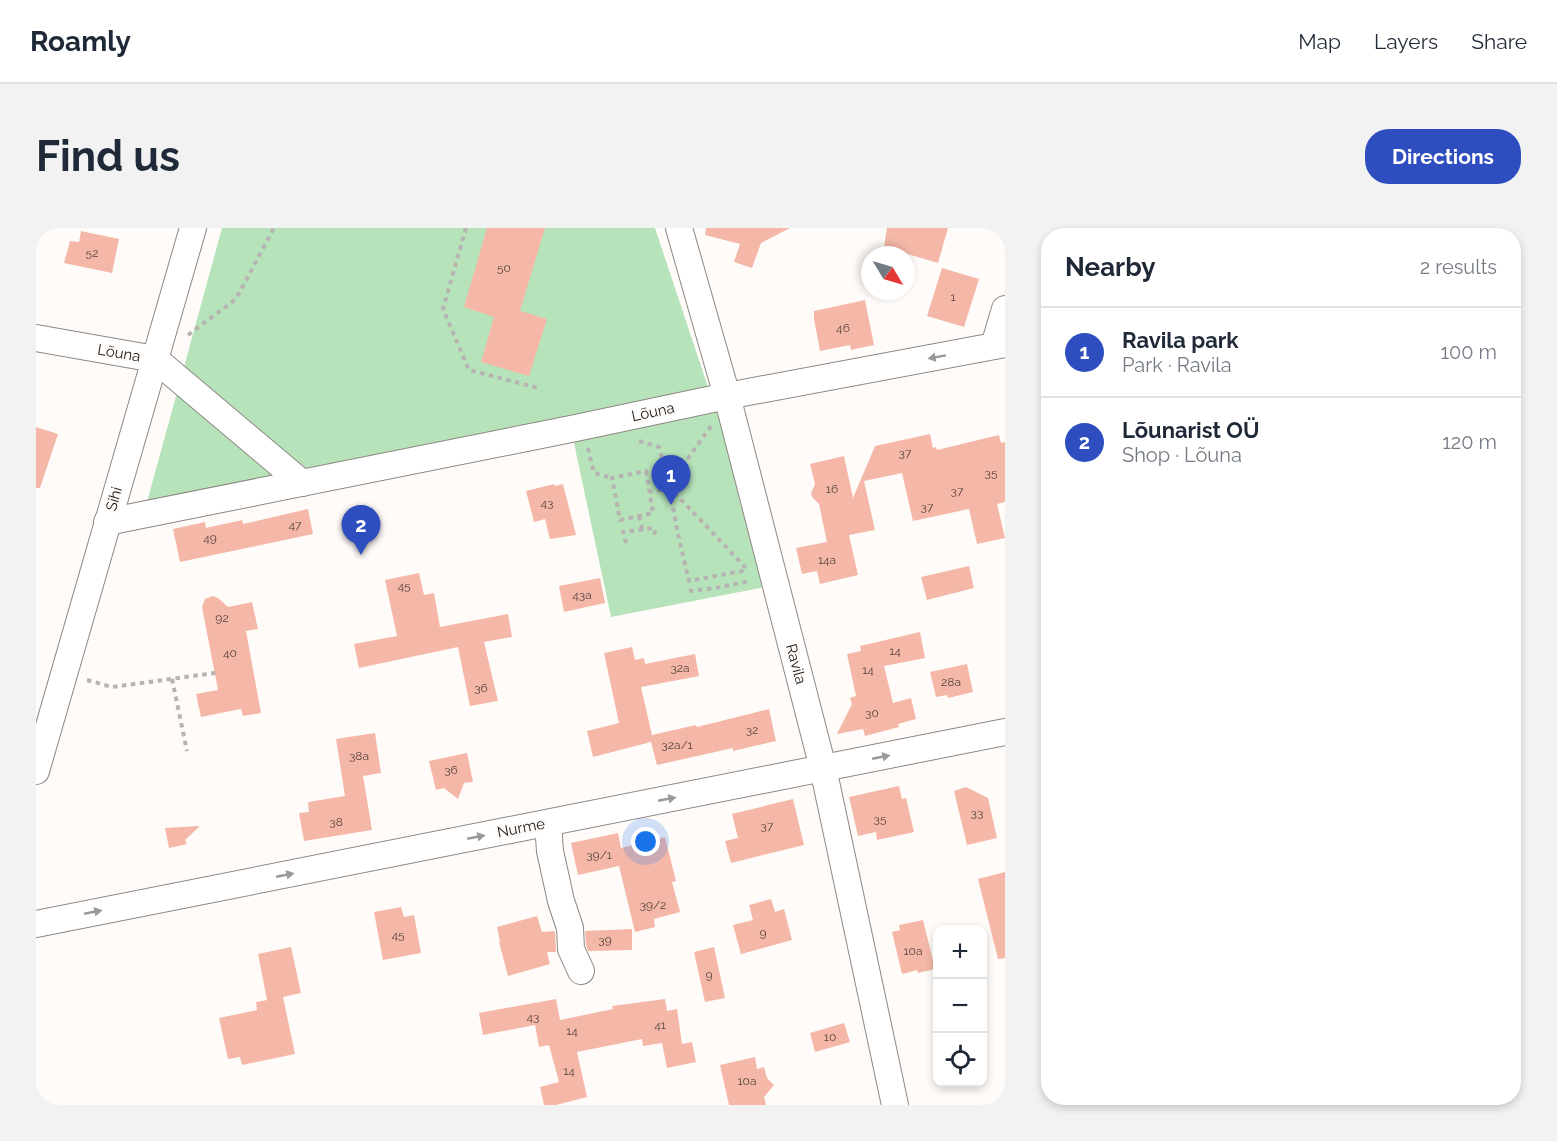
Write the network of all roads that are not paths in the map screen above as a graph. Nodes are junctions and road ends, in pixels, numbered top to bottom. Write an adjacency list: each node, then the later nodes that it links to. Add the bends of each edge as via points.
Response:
1 (193, 228): 6 (street, Sihi)
2 (679, 228): 7 (street, Ravila)
3 (1005, 309): 5 (street)
4 (36, 338): 6 (street, Lõuna)
5 (1000, 345): 7 (street, Lõuna, one-way to 7)
6 (155, 359): 8 (street, Lõuna); 9 (street, Sihi)
7 (727, 399): 8 (street, Lõuna); 11 (street, Ravila)
8 (302, 483): 9 (street, Lõuna)
9 (107, 522): 12 (street, Sihi)
10 (1005, 732): 11 (street, Nurme, one-way to 10)
11 (823, 768): 13 (street, Nurme, one-way to 11); 16 (street, Ravila)
12 (36, 771)
13 (548, 823): 14 (street, Nurme, one-way to 13); 15 (street, via 550,851 570,928 571,949)
14 (36, 924)
15 (581, 971)
16 (895, 1105)

